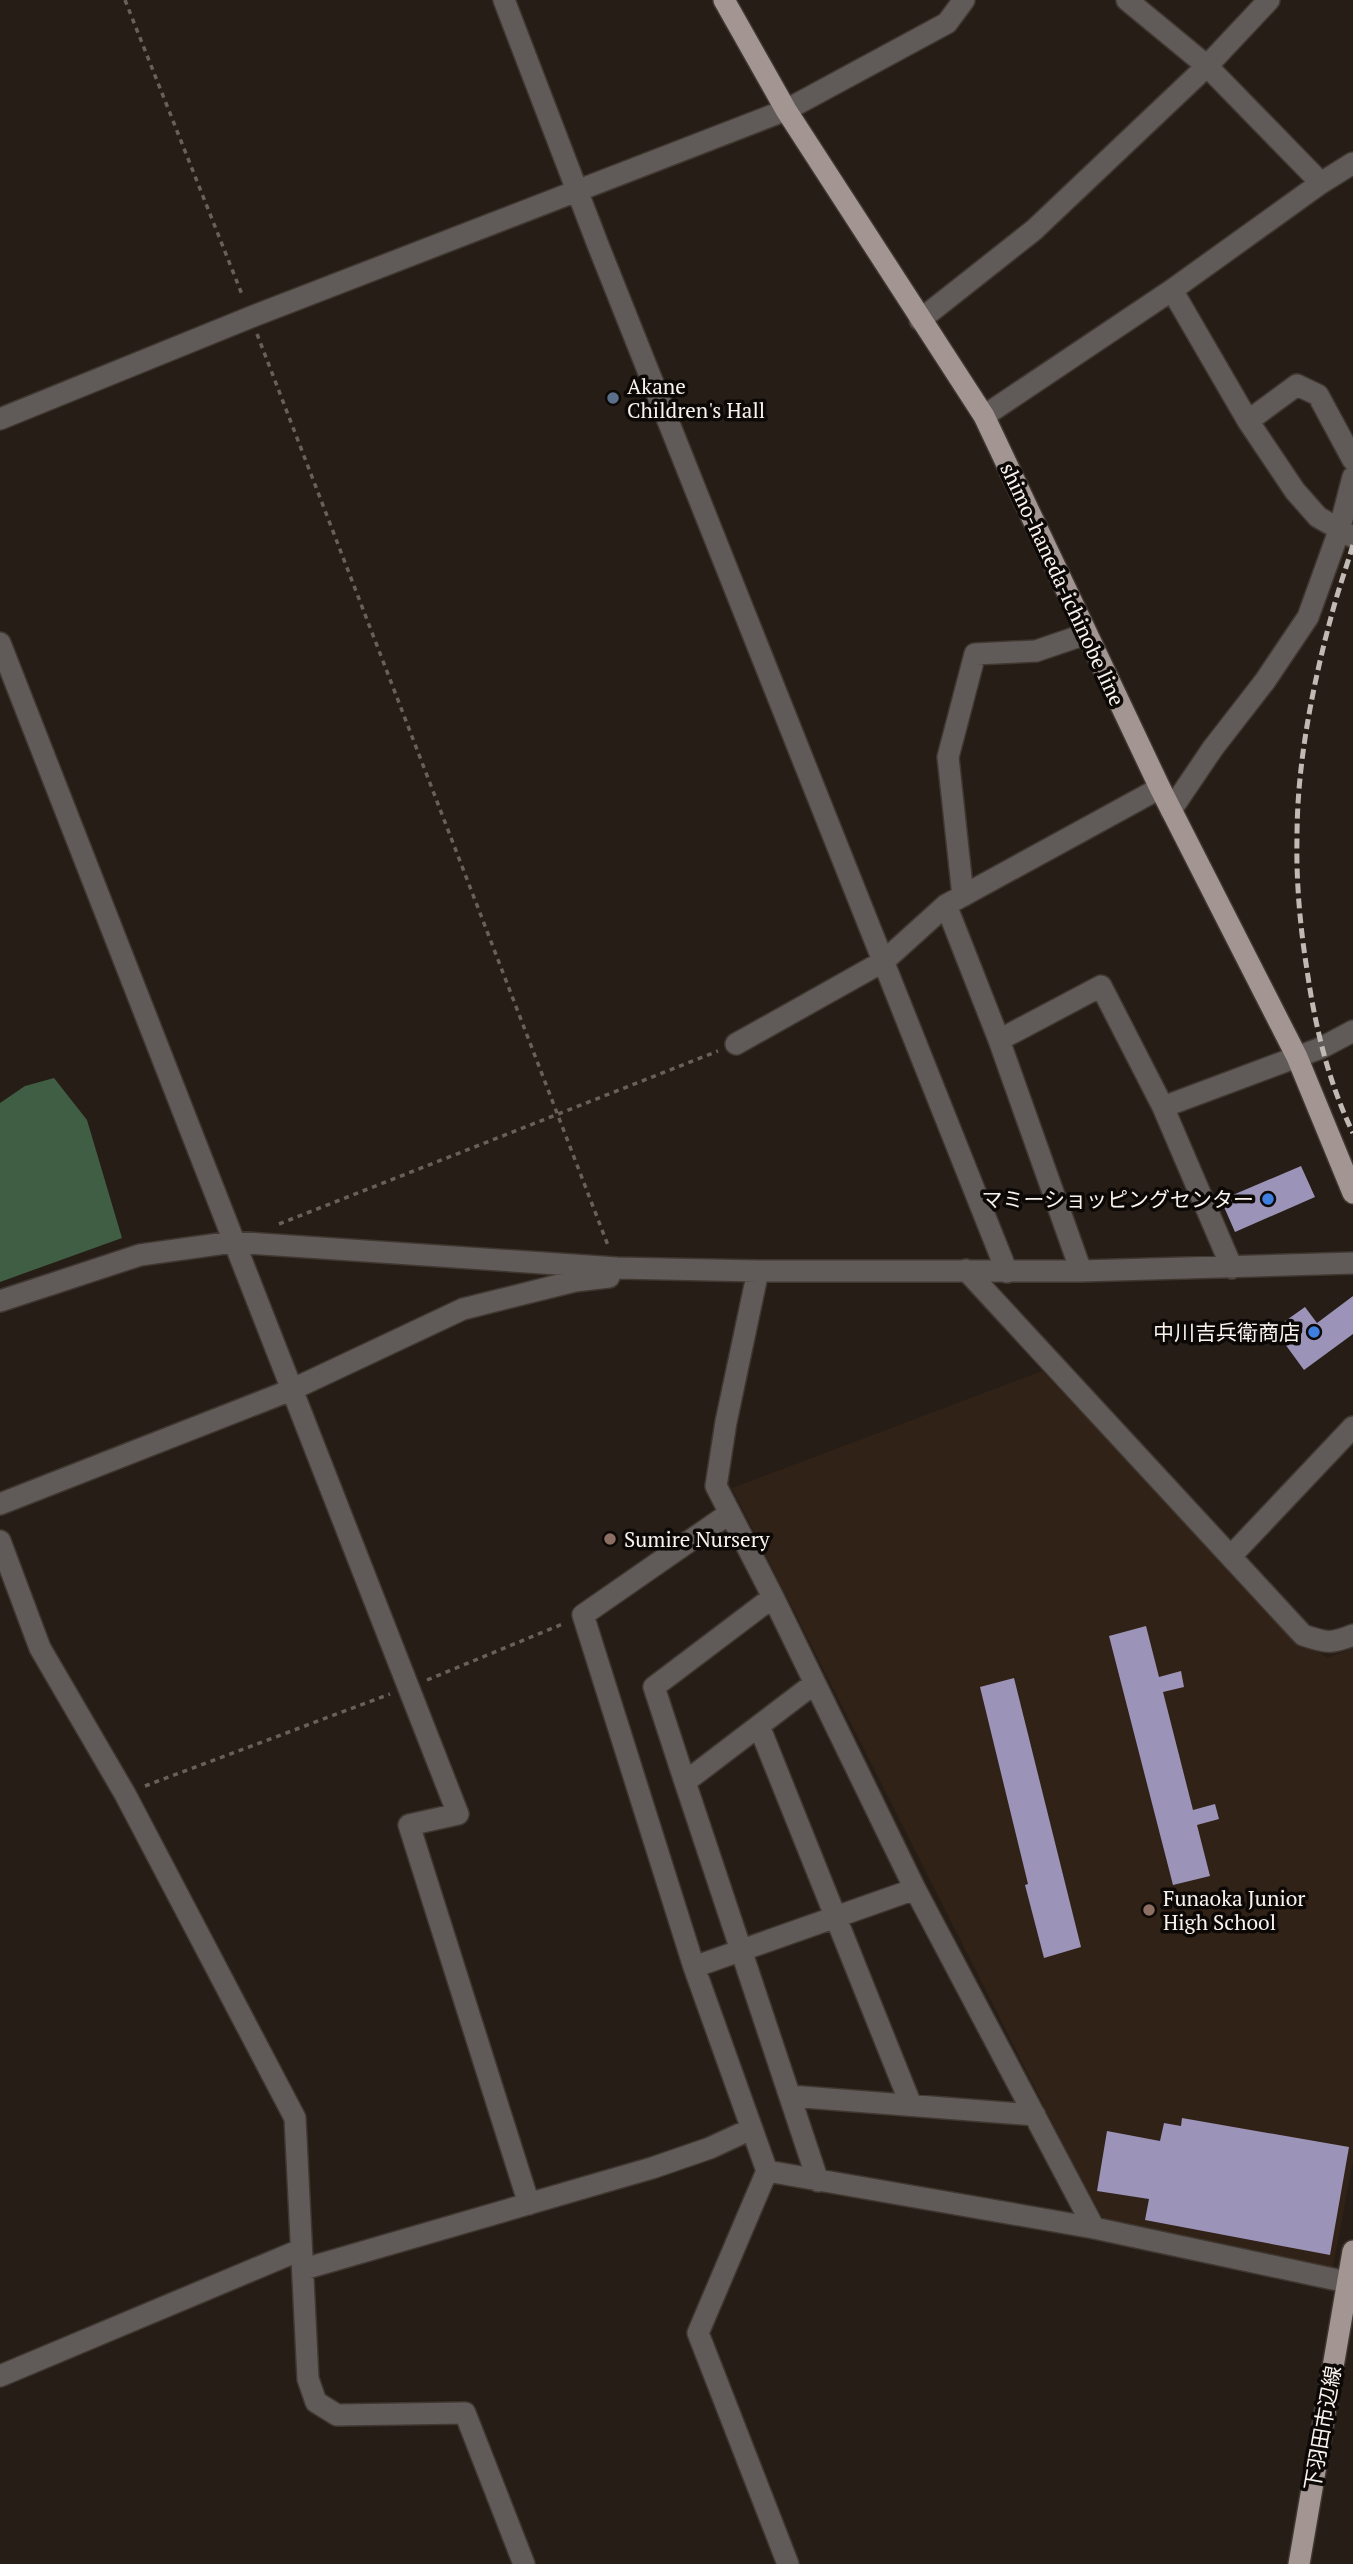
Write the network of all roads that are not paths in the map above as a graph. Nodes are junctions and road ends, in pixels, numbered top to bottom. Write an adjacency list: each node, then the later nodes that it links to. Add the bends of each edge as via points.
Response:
1 (503, 0): 10 (street)
2 (724, 0): 7 (main road, shimo-haneda-ichinobe line)
3 (964, 0): 7 (street, via 947,23)
4 (1127, 0): 6 (street)
5 (1269, 0): 6 (street)
6 (1207, 66): 9 (street); 12 (street, via 1034,230)
7 (786, 110): 10 (street); 12 (main road, shimo-haneda-ichinobe line)
8 (1353, 163): 9 (street)
9 (1321, 183): 11 (street)
10 (578, 190): 14 (street); 24 (street)
11 (1172, 290): 13 (street); 15 (street)
12 (920, 320): 13 (main road, shimo-haneda-ichinobe line)
13 (984, 416): 19 (main road, shimo-haneda-ichinobe line)
14 (0, 419)
15 (1248, 421): 16 (street, via 1297,385 1318,395); 18 (street, via 1295,491 1318,517)
16 (1353, 460)
17 (1353, 477): 18 (street)
18 (1346, 534): 22 (street, via 1308,617)
19 (1086, 634): 21 (main road, shimo-haneda-ichinobe line); 23 (street, via 1036,651 975,654 948,757)
20 (0, 643): 31 (street)
21 (1160, 788): 22 (main road, shimo-haneda-ichinobe line); 23 (street)
22 (1171, 810): 28 (main road, shimo-haneda-ichinobe line)
23 (954, 900): 24 (street); 26 (street)
24 (884, 961): 27 (street); 38 (street)
25 (1353, 1031): 28 (street)
26 (999, 1040): 29 (street, via 1101,986); 37 (street)
27 (736, 1044)
28 (1297, 1057): 29 (street); 30 (main road, shimo-haneda-ichinobe line)
29 (1163, 1107): 34 (street)
30 (1353, 1193)
31 (233, 1242): 33 (street); 39 (street, via 140,1255); 40 (street)
32 (1353, 1263): 34 (street)
33 (617, 1268): 36 (street); 40 (street, via 607,1279 575,1281 463,1309)
34 (1232, 1268): 37 (street)
35 (966, 1270): 36 (street); 38 (street); 45 (street)
36 (758, 1271): 43 (street, via 716,1486)
37 (1081, 1271): 38 (street)
38 (1007, 1272)
39 (0, 1301)
40 (291, 1390): 42 (street); 61 (street, via 458,1814 410,1825)
41 (1353, 1427): 45 (street)
42 (0, 1504)
43 (730, 1513): 46 (street); 54 (street, via 583,1615)
44 (0, 1541): 64 (street, via 40,1648 125,1794 295,2118)
45 (1232, 1555): 47 (street, via 1303,1635 1325,1643)
46 (773, 1597): 48 (street); 50 (street, via 654,1687)
47 (1353, 1635)
48 (815, 1683): 49 (street); 51 (street)
49 (759, 1726): 50 (street); 52 (street)
50 (685, 1782): 53 (street)
51 (915, 1889): 52 (street); 57 (street)
52 (836, 1917): 53 (street); 56 (street)
53 (740, 1951): 54 (street); 55 (street)
54 (694, 1967): 58 (street)
55 (790, 2096): 56 (street); 60 (street)
56 (911, 2105): 57 (street)
57 (1035, 2115): 62 (street)
58 (751, 2129): 59 (street); 61 (street, via 652,2168)
59 (766, 2171): 60 (street); 68 (street, via 698,2333)
60 (818, 2181): 62 (street)
61 (529, 2204): 64 (street)
62 (1094, 2228): 65 (street)
63 (1353, 2251): 65 (main road, 下羽田市辺線)
64 (302, 2259): 66 (street); 67 (street, via 308,2379 316,2402 337,2415 465,2413)
65 (1347, 2282): 69 (main road, 下羽田市辺線)
66 (0, 2376)
67 (524, 2564)
68 (788, 2564)
69 (1299, 2564)

